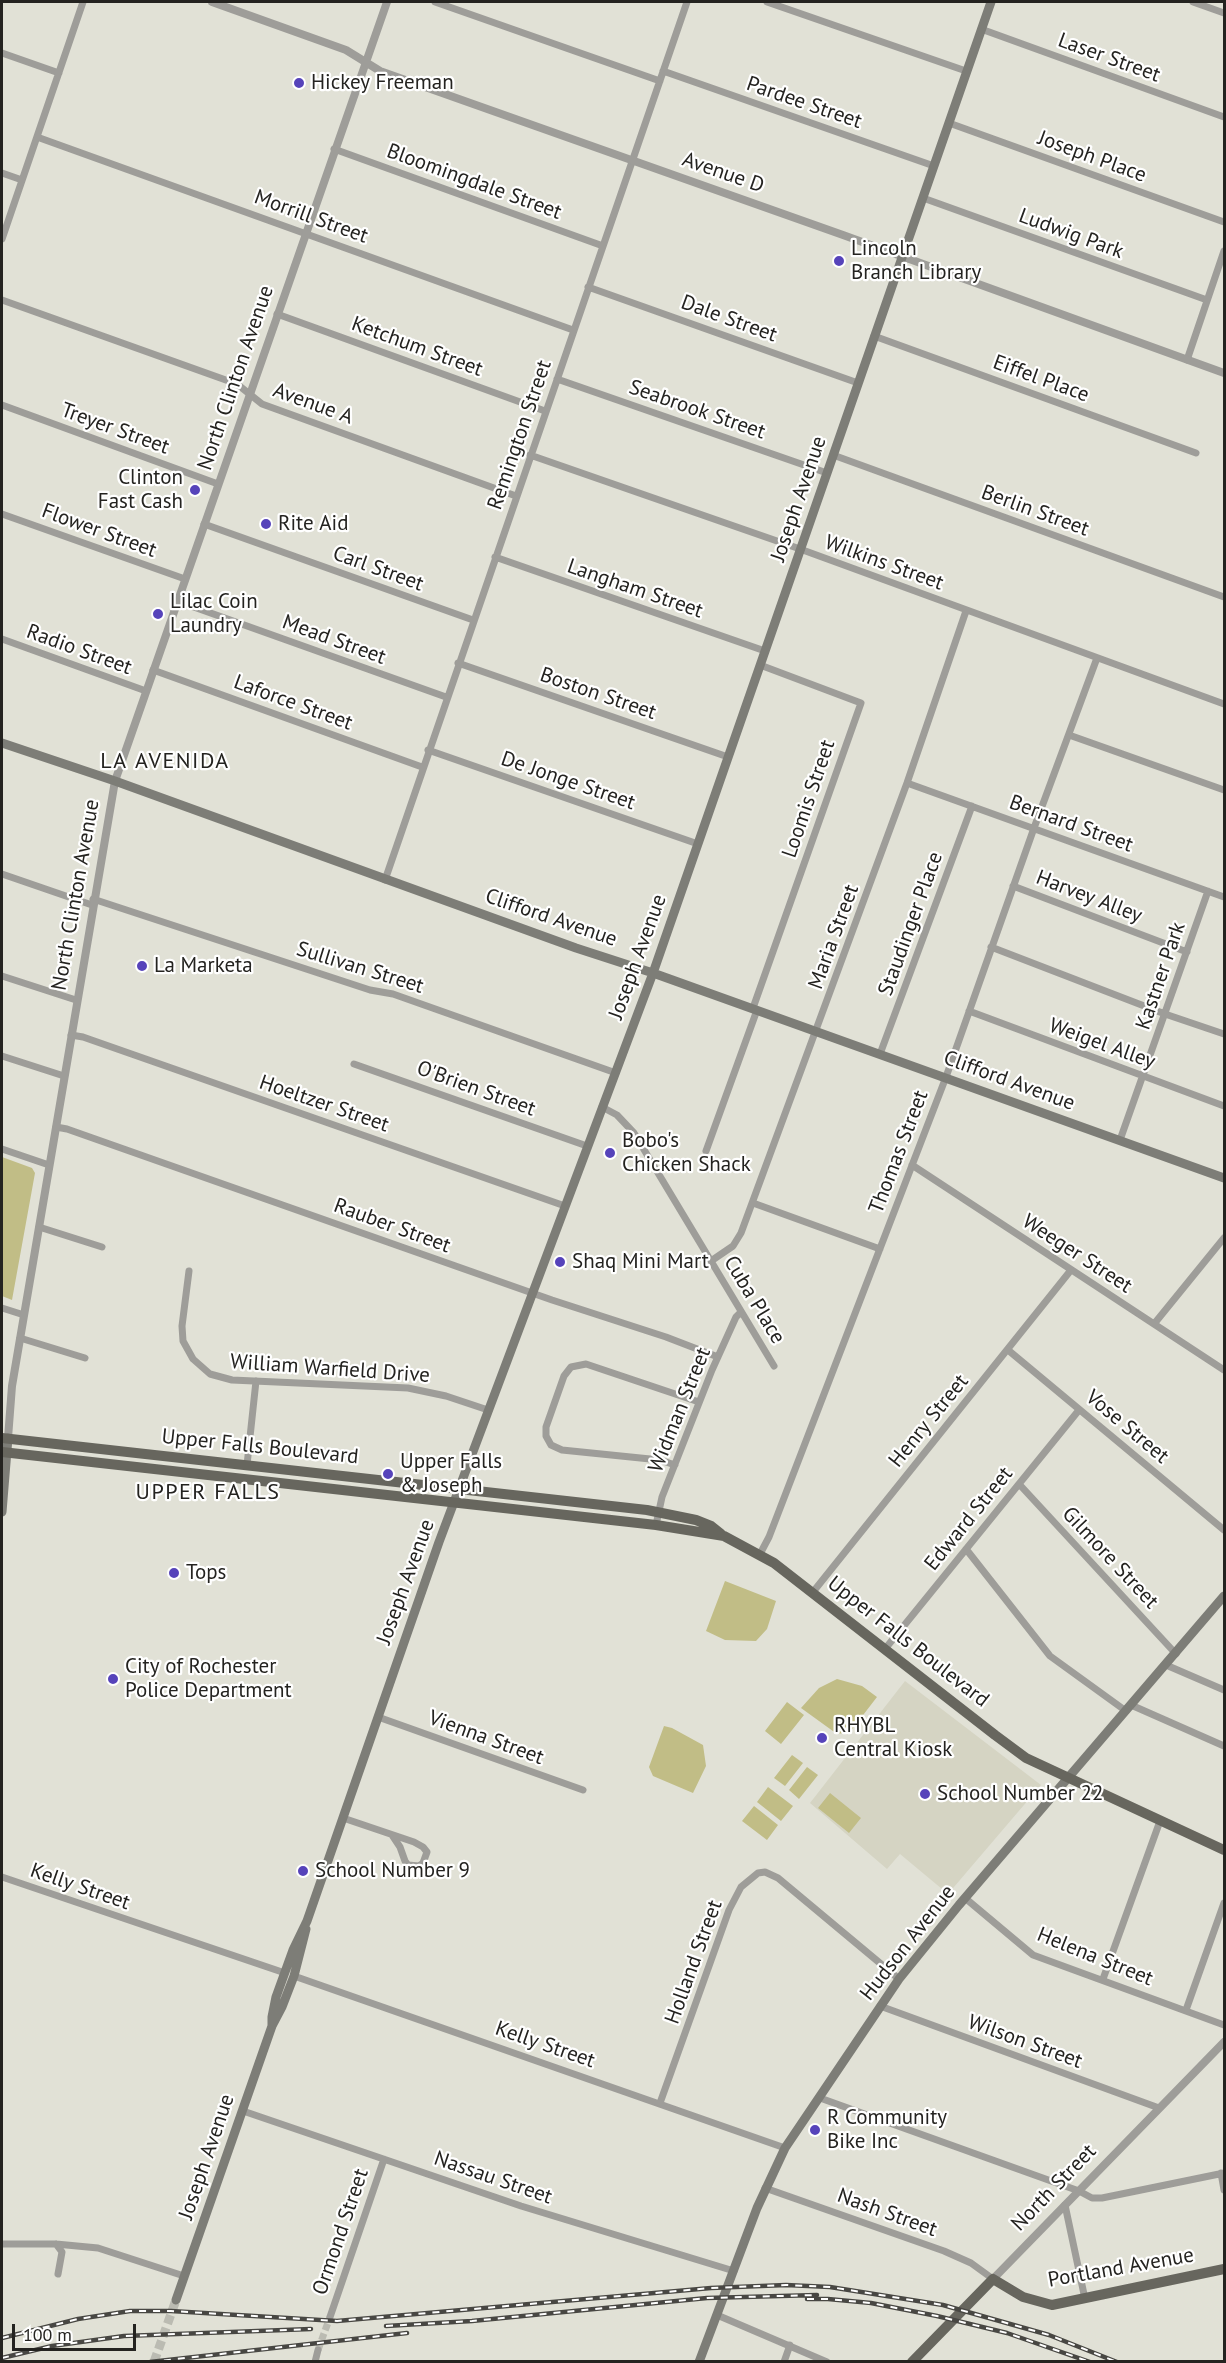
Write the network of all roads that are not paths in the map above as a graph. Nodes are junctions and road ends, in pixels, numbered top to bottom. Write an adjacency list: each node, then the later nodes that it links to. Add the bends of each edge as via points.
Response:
1 (83, 2): 15 (street)
2 (212, 2): 12 (street, Avenue D, via 346,50)
3 (387, 2): 12 (street, North Clinton Avenue)
4 (435, 2): 16 (street)
5 (687, 2): 13 (street, Remington Street)
6 (767, 2): 14 (street)
7 (991, 2): 10 (main road, Joseph Avenue)
8 (1193, 2): 9 (street)
9 (1224, 13)
10 (981, 29): 14 (main road, Joseph Avenue); 17 (street, Laser Street)
11 (2, 53): 15 (street)
12 (364, 62): 20 (street, North Clinton Avenue); 21 (street, Avenue D)
13 (663, 71): 16 (street, Remington Street); 22 (street, Pardee Street)
14 (966, 71): 18 (main road, Joseph Avenue)
15 (58, 73): 19 (street)
16 (660, 81): 21 (street, Remington Street)
17 (1224, 117)
18 (949, 123): 22 (main road, Joseph Avenue); 26 (street, Joseph Place)
19 (37, 137): 24 (street); 27 (street, Morrill Street)
20 (334, 149): 27 (street, North Clinton Avenue); 29 (street, Bloomingdale Street)
21 (632, 160): 29 (street, Remington Street); 31 (street, Avenue D)
22 (934, 166): 25 (main road, Joseph Avenue)
23 (2, 173): 24 (street)
24 (22, 180): 28 (street)
25 (923, 198): 31 (main road, Joseph Avenue); 34 (street, Ludwig Park)
26 (1224, 222)
27 (305, 233): 35 (street, North Clinton Avenue); 36 (street, Morrill Street)
28 (2, 239)
29 (603, 246): 32 (street, Remington Street)
30 (1224, 252): 34 (street)
31 (902, 256): 37 (main road, Joseph Avenue); 38 (street, Avenue D)
32 (588, 287): 36 (street, Remington Street); 41 (street, Dale Street)
33 (2, 300): 42 (street, Avenue A, via 237,384)
34 (1208, 300): 38 (street)
35 (277, 314): 42 (street, North Clinton Avenue); 44 (street, Ketchum Street)
36 (573, 330): 40 (street, Remington Street)
37 (874, 336): 41 (main road, Joseph Avenue); 45 (street, Eiffel Place)
38 (1187, 360): 39 (street, Avenue D)
39 (1224, 373)
40 (556, 379): 44 (street, Remington Street); 48 (street, Seabrook Street)
41 (858, 383): 47 (main road, Joseph Avenue)
42 (249, 393): 49 (street, North Clinton Avenue); 50 (street, Avenue A, via 262,404)
43 (2, 405): 49 (street, Treyer Street)
44 (545, 411): 46 (street, Remington Street)
45 (1196, 453)
46 (530, 455): 50 (street, Remington Street); 53 (street, Wilkins Street)
47 (833, 455): 48 (main road, Joseph Avenue); 56 (street, Berlin Street)
48 (827, 473): 53 (main road, Joseph Avenue)
49 (218, 484): 52 (street, North Clinton Avenue)
50 (516, 496): 54 (street, Remington Street)
51 (2, 514): 55 (street, Flower Street)
52 (204, 524): 55 (street, North Clinton Avenue); 59 (street, Carl Street)
53 (800, 549): 58 (street, Wilkins Street); 61 (main road, Joseph Avenue)
54 (495, 557): 59 (street, Remington Street); 61 (street, Langham Street)
55 (185, 579): 57 (street, North Clinton Avenue)
56 (1224, 597)
57 (177, 602): 65 (street, North Clinton Avenue); 67 (street, Mead Street)
58 (966, 611): 62 (street, Wilkins Street); 75 (street, Maria Street)
59 (473, 621): 63 (street, Remington Street)
60 (2, 639): 66 (street, Radio Street)
61 (765, 651): 64 (main road, Joseph Avenue)
62 (1097, 658): 68 (street, Wilkins Street); 69 (street, Thomas Street)
63 (458, 663): 67 (street, Remington Street); 72 (street, Boston Street)
64 (760, 665): 72 (main road, Joseph Avenue); 91 (street, Loomis Street, via 861,703)
65 (153, 670): 66 (street, North Clinton Avenue); 73 (street, Laforce Street)
66 (146, 691): 74 (street, North Clinton Avenue)
67 (446, 697): 71 (street, Remington Street)
68 (1224, 704)
69 (1069, 735): 76 (street); 78 (street, Thomas Street)
70 (2, 742): 74 (main road, Clifford Avenue)
71 (428, 750): 73 (street, Remington Street); 79 (street, De Jonge Street)
72 (728, 757): 79 (main road, Joseph Avenue)
73 (422, 766): 81 (street, Remington Street)
74 (115, 781): 81 (main road, Clifford Avenue); 85 (street, North Clinton Avenue)
75 (907, 783): 77 (street, Bernard Street); 94 (street, Maria Street)
76 (1224, 790)
77 (972, 806): 78 (street, Bernard Street); 97 (street, Staudinger Place)
78 (1034, 828): 82 (street, Thomas Street); 83 (street, Bernard Street)
79 (698, 844): 88 (main road, Joseph Avenue)
80 (2, 874): 85 (street, Sullivan Street)
81 (385, 880): 88 (main road, Clifford Avenue)
82 (1013, 886): 86 (street, Thomas Street); 87 (street, Harvey Alley)
83 (1208, 891): 84 (street, Bernard Street); 87 (street, Kastner Park)
84 (1224, 897)
85 (93, 902): 90 (street, North Clinton Avenue); 100 (street, Sullivan Street, via 393,994)
86 (991, 947): 92 (street, Thomas Street); 93 (street)
87 (1187, 952): 93 (street, Kastner Park)
88 (653, 973): 91 (main road, Clifford Avenue); 100 (main road, Joseph Avenue)
89 (2, 976): 90 (street)
90 (76, 1000): 96 (street, North Clinton Avenue)
91 (755, 1009): 94 (main road, Clifford Avenue); 110 (street)
92 (969, 1011): 102 (street, Thomas Street); 103 (street, Weigel Alley)
93 (1165, 1014): 95 (street); 103 (street, Kastner Park)
94 (817, 1031): 97 (main road, Clifford Avenue); 114 (street, Maria Street)
95 (1224, 1034)
96 (71, 1035): 101 (street, North Clinton Avenue); 115 (street, Hoeltzer Street)
97 (880, 1054): 102 (main road, Clifford Avenue)
98 (2, 1056): 101 (street)
99 (354, 1064): 108 (street, O'Brien Street)
100 (615, 1073): 105 (main road, Joseph Avenue)
101 (64, 1076): 106 (street, North Clinton Avenue)
102 (946, 1077): 107 (main road, Clifford Avenue); 112 (street, Thomas Street)
103 (1143, 1077): 104 (street, Weigel Alley); 107 (street, Kastner Park)
104 (1224, 1106)
105 (602, 1107): 108 (main road, Joseph Avenue); 120 (street, Cuba Place, via 633,1130)
106 (56, 1126): 111 (street, North Clinton Avenue); 123 (street, Rauber Street)
107 (1120, 1140): 113 (main road, Clifford Avenue)
108 (587, 1146): 115 (main road, Joseph Avenue)
109 (2, 1149): 111 (street)
110 (706, 1151)
111 (50, 1165): 116 (street, North Clinton Avenue)
112 (912, 1166): 119 (street, Thomas Street); 121 (street, Weeger Street)
113 (1224, 1178)
114 (753, 1203): 119 (street); 120 (street, Maria Street, via 739,1238)
115 (565, 1206): 123 (main road, Joseph Avenue)
116 (39, 1227): 118 (street); 126 (street, North Clinton Avenue)
117 (1224, 1238): 127 (street)
118 (102, 1247)
119 (880, 1249): 151 (street, Thomas Street)
120 (711, 1261): 125 (street, Cuba Place)
121 (1071, 1270): 127 (street, Weeger Street); 129 (street, Henry Street)
122 (189, 1272): 134 (street, William Warfield Drive, via 182,1326 189,1355 200,1368 215,1376)
123 (532, 1293): 130 (street, Rauber Street); 136 (main road, Joseph Avenue)
124 (2, 1308): 126 (street)
125 (741, 1312): 130 (street, Widman Street); 132 (street, Cuba Place)
126 (24, 1315): 128 (street, North Clinton Avenue)
127 (1154, 1324): 133 (street, Weeger Street)
128 (20, 1338): 131 (street); 138 (street, North Clinton Avenue)
129 (1008, 1350): 137 (street, Vose Street); 152 (street, Henry Street)
130 (718, 1357): 135 (street, Widman Street)
131 (85, 1358)
132 (774, 1366)
133 (1224, 1370)
134 (256, 1381): 136 (street, William Warfield Drive, via 408,1388); 140 (street)
135 (699, 1402): 141 (street, Widman Street); 141 (street, via 586,1364 574,1365 564,1376 546,1427 551,1445)
136 (488, 1410): 143 (main road, Joseph Avenue)
137 (1079, 1410): 142 (street, Edward Street); 148 (street, Vose Street)
138 (5, 1438): 139 (main road, North Clinton Avenue); 140 (main road, Upper Falls Boulevard)
139 (4, 1452): 144 (main road, Upper Falls Boulevard); 146 (main road, North Clinton Avenue)
140 (248, 1465): 143 (main road, Upper Falls Boulevard)
141 (675, 1465): 145 (street, Widman Street)
142 (1019, 1484): 150 (street, Edward Street); 155 (street, Gilmore Street)
143 (459, 1488): 144 (main road, Joseph Avenue); 145 (main road, Upper Falls Boulevard)
144 (454, 1503): 147 (main road, Upper Falls Boulevard); 159 (main road, Joseph Avenue)
145 (658, 1511): 147 (street, Widman Street); 149 (main road, Upper Falls Boulevard, via 701,1522)
146 (2, 1512)
147 (656, 1525): 149 (main road, Upper Falls Boulevard)
148 (1224, 1530)
149 (724, 1536): 151 (main road, Upper Falls Boulevard)
150 (966, 1549): 154 (street, Edward Street); 158 (street, via 1050,1656)
151 (760, 1554): 152 (main road, Upper Falls Boulevard)
152 (813, 1592): 154 (main road, Upper Falls Boulevard)
153 (1224, 1599): 155 (main road, Hudson Avenue)
154 (885, 1649): 161 (main road, Upper Falls Boulevard, via 1015,1750)
155 (1176, 1654): 156 (main road, Hudson Avenue)
156 (1166, 1665): 157 (street); 158 (main road, Hudson Avenue)
157 (1224, 1690)
158 (1128, 1708): 160 (street); 161 (main road, Hudson Avenue)
159 (378, 1717): 162 (street, Vienna Street); 163 (main road, Joseph Avenue)
160 (1224, 1746)
161 (1068, 1778): 164 (main road, Upper Falls Boulevard); 168 (main road, Hudson Avenue)
162 (583, 1790)
163 (343, 1818): 165 (street); 170 (main road, Joseph Avenue)
164 (1160, 1821): 166 (main road, Upper Falls Boulevard); 172 (street)
165 (392, 1835): 165 (street, via 423,1847 427,1852 423,1863 408,1865)
166 (1224, 1850)
167 (2, 1878): 170 (street, Kelly Street)
168 (965, 1898): 171 (main road, Hudson Avenue); 172 (street, Helena Street, via 1033,1954)
169 (1224, 1903): 174 (street)
170 (289, 1975): 178 (street, Kelly Street); 180 (main road, Joseph Avenue, via 282,2007)
171 (899, 1979): 173 (main road, Hudson Avenue); 178 (street, Holland Street, via 778,1878 759,1873 741,1887 729,1910)
172 (1103, 1979): 174 (street, Helena Street)
173 (880, 2006): 177 (main road, Hudson Avenue); 179 (street, Wilson Street)
174 (1186, 2010): 175 (street, Helena Street)
175 (1224, 2025)
176 (1224, 2042): 179 (street, North Street)
177 (820, 2098): 181 (main road, Hudson Avenue); 186 (street)
178 (660, 2103): 181 (street, Kelly Street)
179 (1159, 2108): 186 (street, North Street)
180 (243, 2111): 182 (street, Nassau Street); 193 (main road, Joseph Avenue)
181 (785, 2148): 184 (main road, Hudson Avenue)
182 (384, 2159): 191 (street, Nassau Street, via 538,2212); 198 (street, Ormond Street)
183 (1223, 2173): 185 (street); 186 (street, via 1101,2198)
184 (765, 2188): 191 (main road, Hudson Avenue); 194 (street, Nash Street, via 944,2251)
185 (1224, 2190)
186 (1079, 2191): 187 (street, North Street)
187 (1065, 2205): 194 (street, North Street); 195 (street)
188 (2, 2244): 189 (street)
189 (56, 2244): 192 (street, via 62,2252); 193 (street, via 98,2248)
190 (1224, 2269): 195 (main road, Portland Avenue)
191 (734, 2271): 197 (main road, Hudson Avenue)
192 (58, 2274)
193 (184, 2276): 196 (main road, Joseph Avenue)
194 (993, 2279): 195 (main road, Portland Avenue, via 1015,2293 1047,2305); 205 (main road, North Street)
195 (1085, 2299)
196 (176, 2300)
197 (717, 2315): 199 (street); 202 (main road, Hudson Avenue)
198 (330, 2317)
199 (790, 2345): 203 (street); 204 (street)
200 (318, 2350): 201 (street)
201 (315, 2361)
202 (699, 2361)
203 (784, 2361)
204 (827, 2361)
205 (912, 2361)

